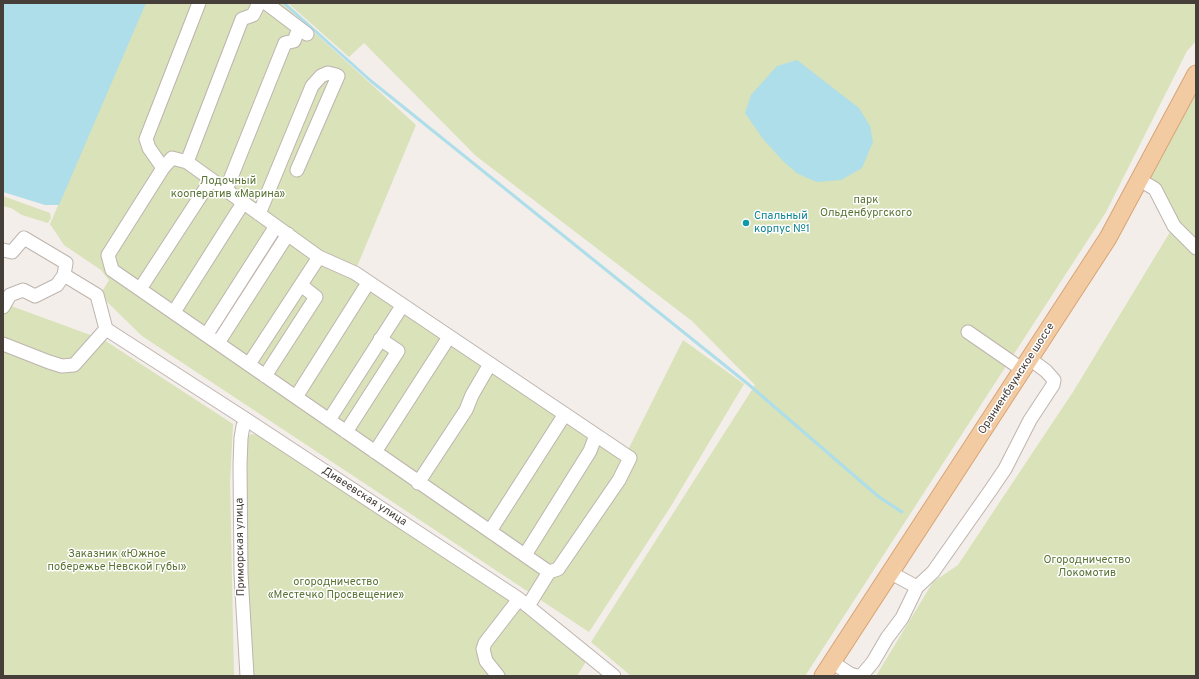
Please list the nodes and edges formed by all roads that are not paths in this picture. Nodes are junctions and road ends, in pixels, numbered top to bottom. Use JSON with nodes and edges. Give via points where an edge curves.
{"nodes":[{"id":1,"x":199,"y":3,"type":"edge"},
{"id":2,"x":260,"y":3,"type":"edge"},
{"id":3,"x":266,"y":3,"type":"edge"},
{"id":4,"x":1196,"y":74,"type":"edge"},
{"id":5,"x":186,"y":162,"type":"junction"},
{"id":6,"x":163,"y":168,"type":"junction"},
{"id":7,"x":297,"y":170,"type":"dead end"},
{"id":8,"x":211,"y":180,"type":"junction"},
{"id":9,"x":1140,"y":180,"type":"junction"},
{"id":10,"x":226,"y":190,"type":"junction"},
{"id":11,"x":243,"y":203,"type":"junction"},
{"id":12,"x":259,"y":214,"type":"junction"},
{"id":13,"x":276,"y":226,"type":"junction"},
{"id":14,"x":288,"y":234,"type":"junction"},
{"id":15,"x":1196,"y":248,"type":"edge"},
{"id":16,"x":3,"y":250,"type":"edge"},
{"id":17,"x":319,"y":257,"type":"junction"},
{"id":18,"x":64,"y":275,"type":"junction"},
{"id":19,"x":368,"y":283,"type":"junction"},
{"id":20,"x":301,"y":285,"type":"junction"},
{"id":21,"x":140,"y":288,"type":"junction"},
{"id":22,"x":402,"y":306,"type":"junction"},
{"id":23,"x":3,"y":307,"type":"edge"},
{"id":24,"x":174,"y":312,"type":"junction"},
{"id":25,"x":106,"y":329,"type":"junction"},
{"id":26,"x":968,"y":332,"type":"dead end"},
{"id":27,"x":207,"y":334,"type":"junction"},
{"id":28,"x":449,"y":337,"type":"junction"},
{"id":29,"x":380,"y":339,"type":"junction"},
{"id":30,"x":218,"y":343,"type":"junction"},
{"id":31,"x":3,"y":344,"type":"edge"},
{"id":32,"x":249,"y":364,"type":"junction"},
{"id":33,"x":490,"y":364,"type":"junction"},
{"id":34,"x":1026,"y":364,"type":"junction"},
{"id":35,"x":265,"y":376,"type":"junction"},
{"id":36,"x":296,"y":397,"type":"junction"},
{"id":37,"x":565,"y":414,"type":"junction"},
{"id":38,"x":248,"y":420,"type":"junction"},
{"id":39,"x":329,"y":420,"type":"junction"},
{"id":40,"x":346,"y":432,"type":"junction"},
{"id":41,"x":596,"y":435,"type":"junction"},
{"id":42,"x":375,"y":452,"type":"junction"},
{"id":43,"x":418,"y":483,"type":"junction"},
{"id":44,"x":490,"y":531,"type":"junction"},
{"id":45,"x":525,"y":555,"type":"junction"},
{"id":46,"x":549,"y":572,"type":"junction"},
{"id":47,"x":891,"y":573,"type":"junction"},
{"id":48,"x":917,"y":587,"type":"junction"},
{"id":49,"x":524,"y":603,"type":"junction"},
{"id":50,"x":832,"y":662,"type":"junction"},
{"id":51,"x":862,"y":675,"type":"edge"},
{"id":52,"x":247,"y":676,"type":"edge"},
{"id":53,"x":498,"y":676,"type":"edge"},
{"id":54,"x":614,"y":676,"type":"edge"},
{"id":55,"x":823,"y":676,"type":"edge"}],
"edges":[{"from":1,"to":6,"type":"street","via":[[146,139]]},
{"from":2,"to":5,"type":"street","via":[[253,14],[242,19]]},
{"from":3,"to":10,"type":"street","via":[[303,31],[294,41],[285,43]]},
{"from":4,"to":9,"type":"main road","name":"Ораниенбаумское шоссе"},
{"from":5,"to":6,"type":"street","via":[[172,158]]},
{"from":5,"to":8,"type":"street"},
{"from":6,"to":21,"type":"street","via":[[108,255],[112,270]]},
{"from":7,"to":12,"type":"street","via":[[338,76],[336,74],[328,73],[321,76],[312,86]]},
{"from":8,"to":10,"type":"street"},
{"from":8,"to":21,"type":"street"},
{"from":9,"to":15,"type":"street","via":[[1155,189],[1174,226]]},
{"from":9,"to":34,"type":"main road","name":"Ораниенбаумское шоссе","via":[[1108,238]]},
{"from":10,"to":11,"type":"street"},
{"from":11,"to":12,"type":"street"},
{"from":11,"to":24,"type":"street"},
{"from":12,"to":13,"type":"street"},
{"from":13,"to":14,"type":"street"},
{"from":13,"to":27,"type":"street"},
{"from":14,"to":17,"type":"street"},
{"from":14,"to":30,"type":"street"},
{"from":16,"to":18,"type":"street","via":[[12,252],[24,238],[66,263]]},
{"from":17,"to":19,"type":"street","via":[[355,273]]},
{"from":17,"to":20,"type":"street"},
{"from":18,"to":23,"type":"street","via":[[57,285],[35,296],[23,290],[10,295]]},
{"from":18,"to":25,"type":"street","via":[[97,296]]},
{"from":19,"to":22,"type":"street"},
{"from":19,"to":36,"type":"street"},
{"from":20,"to":32,"type":"street"},
{"from":20,"to":35,"type":"street","via":[[316,296]]},
{"from":21,"to":24,"type":"street"},
{"from":22,"to":28,"type":"street"},
{"from":22,"to":29,"type":"street"},
{"from":24,"to":27,"type":"street"},
{"from":25,"to":31,"type":"street","via":[[74,365],[62,366]]},
{"from":25,"to":38,"type":"street","name":"Дивеевская улица"},
{"from":26,"to":34,"type":"street"},
{"from":27,"to":30,"type":"street"},
{"from":28,"to":33,"type":"street"},
{"from":28,"to":42,"type":"street"},
{"from":29,"to":39,"type":"street"},
{"from":29,"to":40,"type":"street","via":[[398,351]]},
{"from":30,"to":32,"type":"street"},
{"from":32,"to":35,"type":"street"},
{"from":33,"to":37,"type":"street"},
{"from":33,"to":43,"type":"street","via":[[466,410]]},
{"from":34,"to":47,"type":"main road","name":"Ораниенбаумское шоссе"},
{"from":34,"to":48,"type":"street","via":[[1040,366],[1054,380],[1051,390],[1030,420],[1005,469],[933,572]]},
{"from":35,"to":36,"type":"street"},
{"from":36,"to":39,"type":"street"},
{"from":37,"to":41,"type":"street"},
{"from":37,"to":44,"type":"street"},
{"from":38,"to":49,"type":"street","name":"Дивеевская улица"},
{"from":38,"to":52,"type":"street","name":"Приморская улица","via":[[243,426],[240,465],[241,574]]},
{"from":39,"to":40,"type":"street"},
{"from":40,"to":42,"type":"street"},
{"from":41,"to":45,"type":"street","via":[[590,451]]},
{"from":41,"to":46,"type":"street","via":[[630,458],[619,480],[558,569]]},
{"from":42,"to":43,"type":"street"},
{"from":43,"to":44,"type":"street"},
{"from":44,"to":45,"type":"street"},
{"from":45,"to":46,"type":"street"},
{"from":46,"to":49,"type":"street"},
{"from":47,"to":48,"type":"street"},
{"from":47,"to":50,"type":"main road","name":"Ораниенбаумское шоссе"},
{"from":48,"to":51,"type":"street","via":[[902,618],[874,662]]},
{"from":49,"to":53,"type":"street","via":[[485,643],[483,649],[486,660]]},
{"from":49,"to":54,"type":"street","name":"Дивеевская улица"},
{"from":50,"to":51,"type":"street","via":[[850,674]]},
{"from":50,"to":55,"type":"main road","name":"Ораниенбаумское шоссе"}]}
